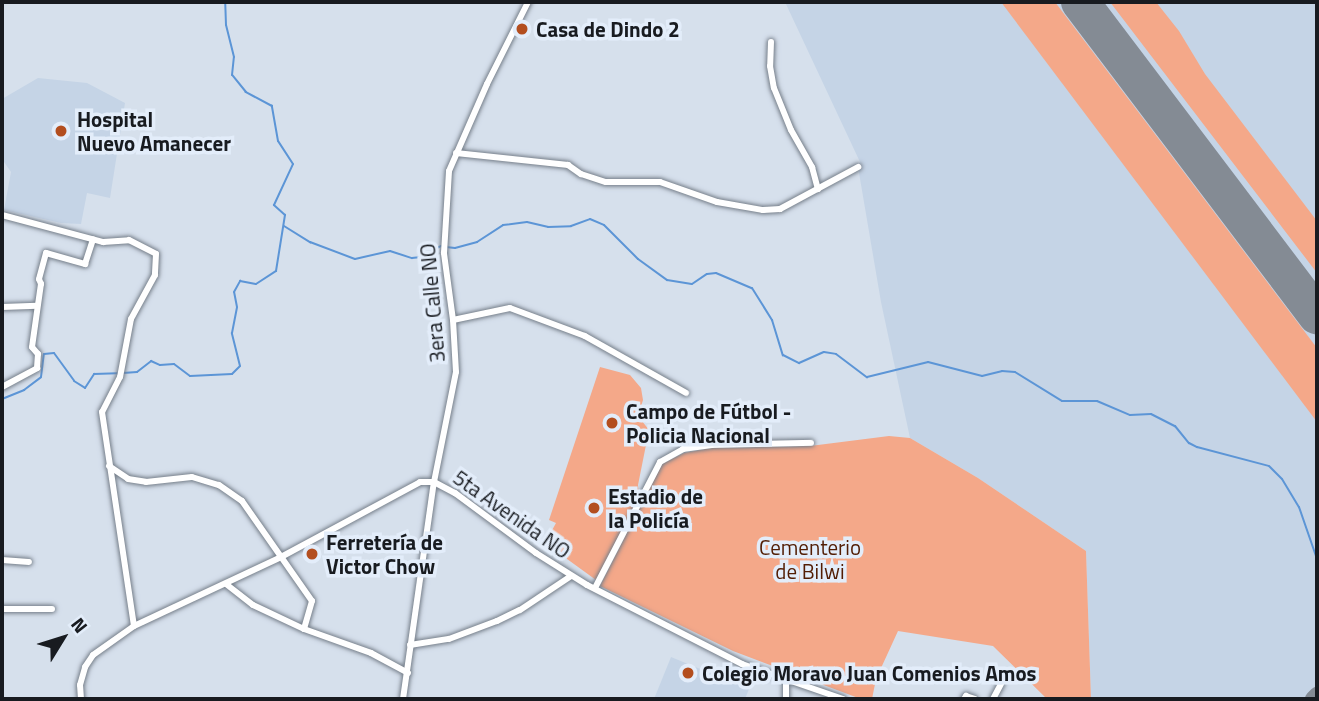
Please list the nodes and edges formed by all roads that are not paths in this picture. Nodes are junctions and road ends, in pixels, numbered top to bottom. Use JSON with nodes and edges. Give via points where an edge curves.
{"nodes":[{"id":1,"x":528,"y":2,"type":"edge"},
{"id":2,"x":771,"y":42,"type":"dead end"},
{"id":3,"x":456,"y":153,"type":"junction"},
{"id":4,"x":858,"y":167,"type":"dead end"},
{"id":5,"x":818,"y":189,"type":"junction"},
{"id":6,"x":2,"y":215,"type":"edge"},
{"id":7,"x":93,"y":239,"type":"junction"},
{"id":8,"x":37,"y":306,"type":"junction"},
{"id":9,"x":2,"y":307,"type":"edge"},
{"id":10,"x":453,"y":320,"type":"junction"},
{"id":11,"x":2,"y":387,"type":"edge"},
{"id":12,"x":685,"y":393,"type":"dead end"},
{"id":13,"x":811,"y":443,"type":"dead end"},
{"id":14,"x":109,"y":466,"type":"junction"},
{"id":15,"x":434,"y":482,"type":"junction"},
{"id":16,"x":281,"y":557,"type":"junction"},
{"id":17,"x":2,"y":560,"type":"edge"},
{"id":18,"x":29,"y":562,"type":"dead end"},
{"id":19,"x":571,"y":576,"type":"junction"},
{"id":20,"x":226,"y":584,"type":"junction"},
{"id":21,"x":595,"y":588,"type":"junction"},
{"id":22,"x":52,"y":608,"type":"dead end"},
{"id":23,"x":2,"y":609,"type":"edge"},
{"id":24,"x":134,"y":626,"type":"junction"},
{"id":25,"x":304,"y":629,"type":"junction"},
{"id":26,"x":410,"y":645,"type":"junction"},
{"id":27,"x":408,"y":673,"type":"junction"},
{"id":28,"x":786,"y":679,"type":"junction"},
{"id":29,"x":1001,"y":684,"type":"dead end"},
{"id":30,"x":81,"y":699,"type":"edge"},
{"id":31,"x":403,"y":699,"type":"edge"},
{"id":32,"x":786,"y":699,"type":"edge"},
{"id":33,"x":843,"y":699,"type":"edge"},
{"id":34,"x":964,"y":699,"type":"edge"},
{"id":35,"x":975,"y":699,"type":"edge"},
{"id":36,"x":993,"y":699,"type":"edge"}],
"edges":[{"from":1,"to":3,"type":"street","name":"3era Calle NO"},
{"from":2,"to":5,"type":"street","via":[[774,88]]},
{"from":3,"to":5,"type":"street","via":[[568,166],[606,182],[660,182],[717,202],[763,210],[780,209]]},
{"from":3,"to":10,"type":"street","name":"3era Calle NO","via":[[449,171],[443,253]]},
{"from":4,"to":5,"type":"street"},
{"from":6,"to":7,"type":"street"},
{"from":7,"to":8,"type":"street","via":[[85,264],[46,253]]},
{"from":7,"to":14,"type":"street","via":[[129,240],[156,254],[158,262],[131,319],[120,377],[102,412]]},
{"from":8,"to":9,"type":"street"},
{"from":8,"to":11,"type":"street","via":[[32,347],[38,354],[37,368]]},
{"from":10,"to":12,"type":"street","via":[[510,308],[586,336]]},
{"from":10,"to":15,"type":"street","name":"3era Calle NO","via":[[456,372]]},
{"from":13,"to":21,"type":"street","via":[[712,445],[683,449],[660,462]]},
{"from":14,"to":16,"type":"street","via":[[128,479],[146,482],[192,477],[219,485],[242,501]]},
{"from":14,"to":24,"type":"street"},
{"from":15,"to":16,"type":"street","name":"5ta Avenida NO","via":[[420,482]]},
{"from":15,"to":19,"type":"street","name":"5ta Avenida NO"},
{"from":15,"to":26,"type":"street","name":"3era Calle NO"},
{"from":16,"to":20,"type":"street","name":"5ta Avenida NO"},
{"from":16,"to":25,"type":"street","via":[[312,601]]},
{"from":17,"to":18,"type":"street"},
{"from":19,"to":21,"type":"street","name":"5ta Avenida NO"},
{"from":19,"to":26,"type":"street","via":[[497,621],[449,639]]},
{"from":20,"to":24,"type":"street","name":"5ta Avenida NO"},
{"from":20,"to":25,"type":"street","via":[[253,605]]},
{"from":21,"to":28,"type":"street","name":"5ta Avenida NO","via":[[743,664]]},
{"from":22,"to":23,"type":"street"},
{"from":24,"to":30,"type":"street","name":"5ta Avenida NO","via":[[93,655],[80,685]]},
{"from":25,"to":27,"type":"street","via":[[371,653]]},
{"from":26,"to":27,"type":"street","name":"3era Calle NO"},
{"from":27,"to":31,"type":"street","name":"3era Calle NO"},
{"from":28,"to":32,"type":"street"},
{"from":28,"to":33,"type":"street","name":"5ta Avenida NO"},
{"from":29,"to":36,"type":"street"},
{"from":34,"to":35,"type":"street"}]}
